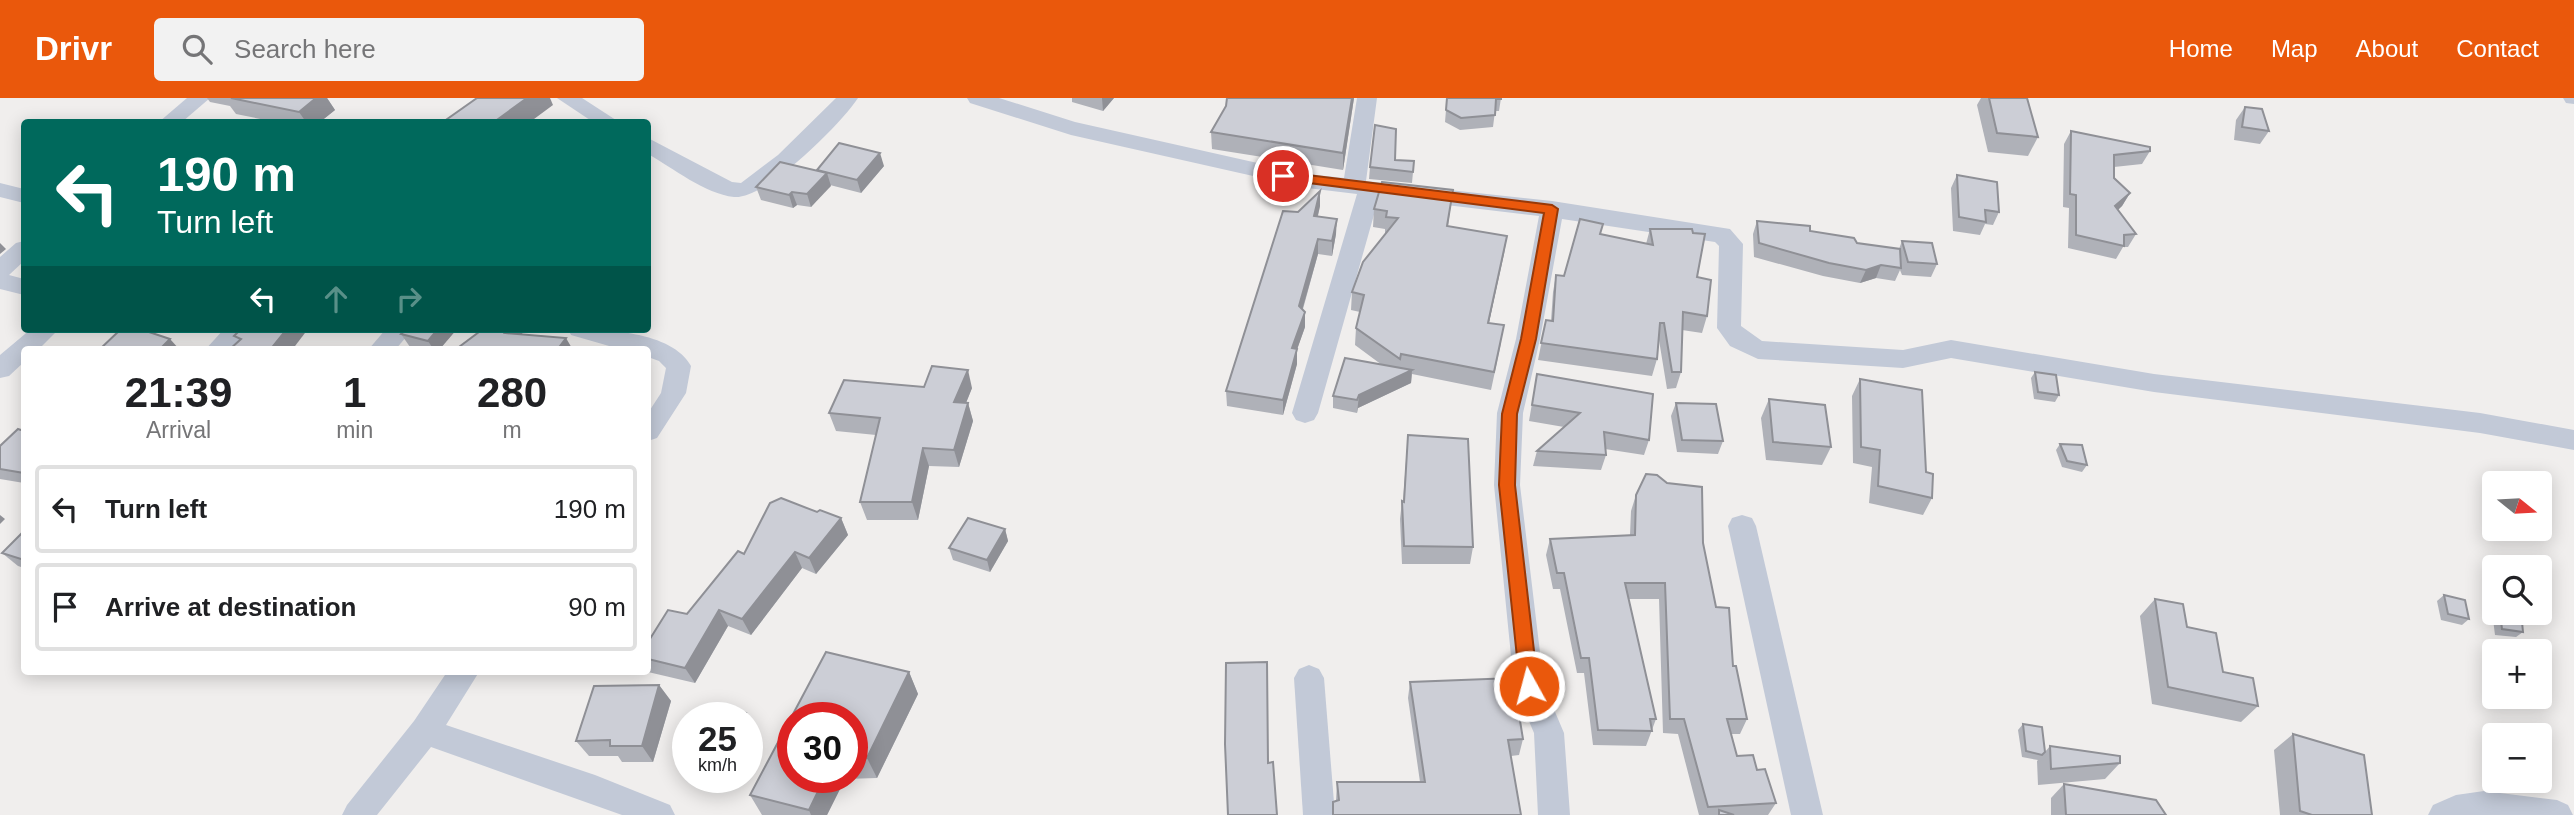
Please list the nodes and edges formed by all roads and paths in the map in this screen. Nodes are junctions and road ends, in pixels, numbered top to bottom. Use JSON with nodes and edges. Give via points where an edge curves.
{"nodes":[{"id":1,"x":200,"y":98,"type":"edge"},
{"id":2,"x":567,"y":98,"type":"edge"},
{"id":3,"x":848,"y":98,"type":"edge"},
{"id":4,"x":976,"y":98,"type":"edge"},
{"id":5,"x":1367,"y":98,"type":"edge"},
{"id":6,"x":173,"y":119,"type":"edge"},
{"id":7,"x":603,"y":119,"type":"edge"},
{"id":8,"x":651,"y":147,"type":"edge"},
{"id":9,"x":1362,"y":188,"type":"junction"},
{"id":10,"x":0,"y":190,"type":"edge"},
{"id":11,"x":21,"y":195,"type":"edge"},
{"id":12,"x":1552,"y":209,"type":"junction"},
{"id":13,"x":21,"y":252,"type":"edge"},
{"id":14,"x":0,"y":270,"type":"edge"},
{"id":15,"x":0,"y":281,"type":"edge"},
{"id":16,"x":21,"y":286,"type":"edge"},
{"id":17,"x":42,"y":333,"type":"edge"},
{"id":18,"x":235,"y":333,"type":"edge"},
{"id":19,"x":397,"y":333,"type":"edge"},
{"id":20,"x":594,"y":333,"type":"edge"},
{"id":21,"x":27,"y":346,"type":"edge"},
{"id":22,"x":221,"y":346,"type":"edge"},
{"id":23,"x":384,"y":346,"type":"edge"},
{"id":24,"x":640,"y":346,"type":"edge"},
{"id":25,"x":651,"y":349,"type":"edge"},
{"id":26,"x":21,"y":351,"type":"edge"},
{"id":27,"x":0,"y":369,"type":"edge"},
{"id":28,"x":1305,"y":413,"type":"dead end"},
{"id":29,"x":651,"y":427,"type":"edge"},
{"id":30,"x":2574,"y":440,"type":"edge"},
{"id":31,"x":1742,"y":526,"type":"dead end"},
{"id":32,"x":462,"y":675,"type":"edge"},
{"id":33,"x":1309,"y":678,"type":"dead end"},
{"id":34,"x":425,"y":731,"type":"junction"},
{"id":35,"x":358,"y":815,"type":"edge"},
{"id":36,"x":659,"y":815,"type":"edge"},
{"id":37,"x":1319,"y":815,"type":"edge"},
{"id":38,"x":1554,"y":815,"type":"edge"},
{"id":39,"x":1807,"y":815,"type":"edge"},
{"id":40,"x":2444,"y":815,"type":"edge"},
{"id":41,"x":2557,"y":815,"type":"edge"}],
"edges":[{"from":1,"to":6,"type":"street"},
{"from":2,"to":7,"type":"street"},
{"from":3,"to":8,"type":"street","via":[[771,170],[738,191]]},
{"from":4,"to":9,"type":"street","via":[[1071,128],[1233,166]]},
{"from":5,"to":9,"type":"street"},
{"from":9,"to":12,"type":"street"},
{"from":9,"to":28,"type":"street"},
{"from":10,"to":11,"type":"street"},
{"from":12,"to":30,"type":"street","via":[[1722,235],[1731,244],[1729,328],[1739,340],[1758,349],[1903,359],[1951,349],[2154,383],[2480,423]]},
{"from":12,"to":38,"type":"street","via":[[1510,414],[1507,485],[1529,686],[1549,733]]},
{"from":13,"to":14,"type":"street"},
{"from":15,"to":16,"type":"street"},
{"from":17,"to":21,"type":"street"},
{"from":18,"to":22,"type":"street"},
{"from":19,"to":23,"type":"street"},
{"from":20,"to":24,"type":"street"},
{"from":25,"to":29,"type":"street","via":[[668,354],[679,366],[679,383]]},
{"from":26,"to":27,"type":"street"},
{"from":31,"to":39,"type":"street"},
{"from":32,"to":34,"type":"street"},
{"from":33,"to":37,"type":"street"},
{"from":34,"to":35,"type":"street"},
{"from":34,"to":36,"type":"street"},
{"from":40,"to":41,"type":"street","via":[[2457,807]]}]}
